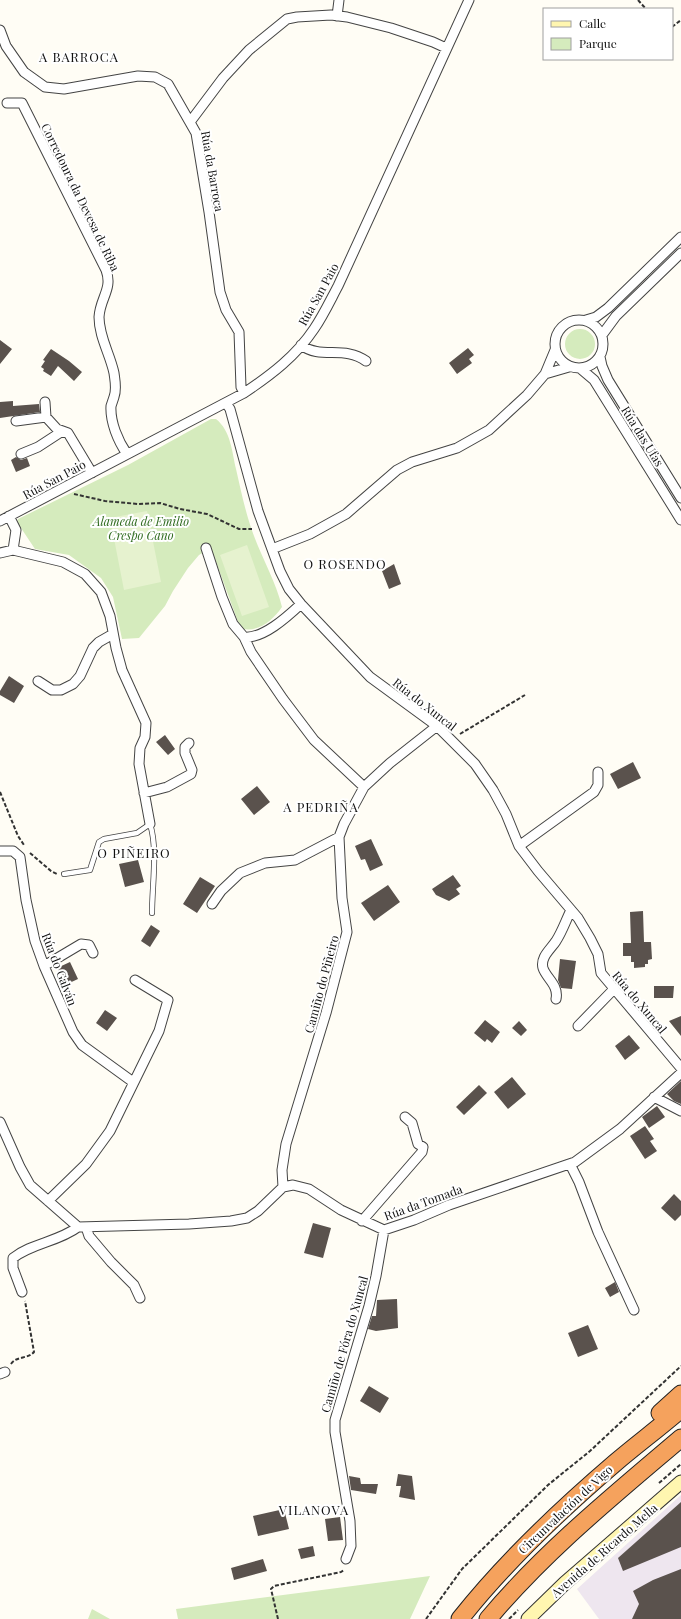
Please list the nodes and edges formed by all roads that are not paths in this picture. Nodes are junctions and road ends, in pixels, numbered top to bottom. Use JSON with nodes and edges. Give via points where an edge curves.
{"nodes":[{"id":1,"x":339,"y":0,"type":"edge"},
{"id":2,"x":469,"y":0,"type":"edge"},
{"id":3,"x":337,"y":16,"type":"junction"},
{"id":4,"x":0,"y":30,"type":"edge"},
{"id":5,"x":446,"y":48,"type":"junction"},
{"id":6,"x":7,"y":103,"type":"dead end"},
{"id":7,"x":190,"y":122,"type":"junction"},
{"id":8,"x":681,"y":237,"type":"edge"},
{"id":9,"x":681,"y":253,"type":"edge"},
{"id":10,"x":586,"y":320,"type":"junction"},
{"id":11,"x":602,"y":335,"type":"junction"},
{"id":12,"x":301,"y":345,"type":"junction"},
{"id":13,"x":555,"y":350,"type":"junction"},
{"id":14,"x":600,"y":357,"type":"junction"},
{"id":15,"x":366,"y":361,"type":"dead end"},
{"id":16,"x":569,"y":366,"type":"junction"},
{"id":17,"x":581,"y":369,"type":"junction"},
{"id":18,"x":545,"y":374,"type":"junction"},
{"id":19,"x":244,"y":393,"type":"junction"},
{"id":20,"x":44,"y":402,"type":"dead end"},
{"id":21,"x":226,"y":403,"type":"junction"},
{"id":22,"x":46,"y":417,"type":"junction"},
{"id":23,"x":16,"y":421,"type":"dead end"},
{"id":24,"x":61,"y":432,"type":"junction"},
{"id":25,"x":21,"y":454,"type":"dead end"},
{"id":26,"x":127,"y":454,"type":"junction"},
{"id":27,"x":92,"y":473,"type":"junction"},
{"id":28,"x":681,"y":498,"type":"edge"},
{"id":29,"x":9,"y":516,"type":"junction"},
{"id":30,"x":681,"y":520,"type":"edge"},
{"id":31,"x":0,"y":521,"type":"edge"},
{"id":32,"x":206,"y":548,"type":"dead end"},
{"id":33,"x":272,"y":549,"type":"junction"},
{"id":34,"x":13,"y":550,"type":"junction"},
{"id":35,"x":0,"y":553,"type":"edge"},
{"id":36,"x":301,"y":604,"type":"junction"},
{"id":37,"x":113,"y":634,"type":"junction"},
{"id":38,"x":244,"y":637,"type":"junction"},
{"id":39,"x":38,"y":681,"type":"dead end"},
{"id":40,"x":437,"y":726,"type":"junction"},
{"id":41,"x":189,"y":743,"type":"dead end"},
{"id":42,"x":598,"y":772,"type":"dead end"},
{"id":43,"x":364,"y":787,"type":"junction"},
{"id":44,"x":144,"y":793,"type":"junction"},
{"id":45,"x":150,"y":824,"type":"junction"},
{"id":46,"x":339,"y":837,"type":"junction"},
{"id":47,"x":519,"y":846,"type":"junction"},
{"id":48,"x":0,"y":851,"type":"edge"},
{"id":49,"x":64,"y":874,"type":"road end"},
{"id":50,"x":212,"y":904,"type":"dead end"},
{"id":51,"x":571,"y":910,"type":"junction"},
{"id":52,"x":152,"y":913,"type":"dead end"},
{"id":53,"x":93,"y":953,"type":"dead end"},
{"id":54,"x":44,"y":966,"type":"junction"},
{"id":55,"x":135,"y":980,"type":"dead end"},
{"id":56,"x":613,"y":990,"type":"junction"},
{"id":57,"x":556,"y":998,"type":"dead end"},
{"id":58,"x":578,"y":1026,"type":"dead end"},
{"id":59,"x":681,"y":1068,"type":"edge"},
{"id":60,"x":681,"y":1072,"type":"edge"},
{"id":61,"x":133,"y":1082,"type":"junction"},
{"id":62,"x":654,"y":1097,"type":"junction"},
{"id":63,"x":681,"y":1111,"type":"edge"},
{"id":64,"x":405,"y":1117,"type":"dead end"},
{"id":65,"x":0,"y":1122,"type":"edge"},
{"id":66,"x":570,"y":1164,"type":"junction"},
{"id":67,"x":283,"y":1187,"type":"junction"},
{"id":68,"x":48,"y":1200,"type":"junction"},
{"id":69,"x":362,"y":1221,"type":"junction"},
{"id":70,"x":82,"y":1227,"type":"junction"},
{"id":71,"x":384,"y":1230,"type":"junction"},
{"id":72,"x":22,"y":1292,"type":"road end"},
{"id":73,"x":140,"y":1298,"type":"dead end"},
{"id":74,"x":634,"y":1310,"type":"dead end"},
{"id":75,"x":681,"y":1394,"type":"edge"},
{"id":76,"x":681,"y":1409,"type":"edge"},
{"id":77,"x":681,"y":1438,"type":"edge"},
{"id":78,"x":616,"y":1462,"type":"junction"},
{"id":79,"x":681,"y":1482,"type":"edge"},
{"id":80,"x":348,"y":1556,"type":"road end"},
{"id":81,"x":460,"y":1619,"type":"edge"},
{"id":82,"x":488,"y":1619,"type":"edge"},
{"id":83,"x":528,"y":1619,"type":"edge"}],
"edges":[{"from":1,"to":3,"type":"street"},
{"from":2,"to":5,"type":"street","name":"Rúa San Paio"},
{"from":3,"to":5,"type":"street","via":[[391,28]]},
{"from":3,"to":7,"type":"street","via":[[297,17],[282,22],[249,50],[223,78]]},
{"from":4,"to":7,"type":"street","name":"Rúa da Barroca","via":[[6,46],[24,72],[45,87],[64,89],[138,76],[155,77],[168,84]]},
{"from":5,"to":12,"type":"street","name":"Rúa San Paio","via":[[338,286],[314,329]]},
{"from":6,"to":26,"type":"street","name":"Corredoura da Devesa de Riba","via":[[22,103],[109,278],[99,317],[102,338],[116,384],[111,404],[112,418]]},
{"from":7,"to":19,"type":"street","name":"Rúa da Barroca","via":[[196,133],[220,292],[226,310],[239,332],[241,387]]},
{"from":8,"to":10,"type":"street","via":[[608,308],[596,317]]},
{"from":9,"to":11,"type":"street","via":[[616,316]]},
{"from":10,"to":11,"type":"street"},
{"from":10,"to":13,"type":"street","via":[[569,322],[562,327],[557,333]]},
{"from":11,"to":14,"type":"street","via":[[604,343]]},
{"from":12,"to":15,"type":"street","via":[[311,351],[352,353]]},
{"from":12,"to":19,"type":"street","name":"Rúa San Paio","via":[[270,375]]},
{"from":13,"to":16,"type":"street","via":[[558,357]]},
{"from":13,"to":18,"type":"street"},
{"from":14,"to":17,"type":"street","via":[[595,363]]},
{"from":14,"to":28,"type":"street","name":"Rúa das Ufas","via":[[608,380]]},
{"from":16,"to":17,"type":"street"},
{"from":16,"to":18,"type":"street"},
{"from":17,"to":30,"type":"street","name":"Rúa das Ufas","via":[[598,386]]},
{"from":18,"to":33,"type":"street","via":[[524,399],[489,430],[458,448],[412,462],[397,470],[346,514],[310,534]]},
{"from":19,"to":21,"type":"street","name":"Rúa San Paio"},
{"from":20,"to":22,"type":"street"},
{"from":21,"to":26,"type":"street","name":"Rúa San Paio"},
{"from":21,"to":33,"type":"street","name":"Rúa do Xuncal","via":[[230,409],[254,498]]},
{"from":22,"to":23,"type":"street"},
{"from":22,"to":24,"type":"street"},
{"from":24,"to":25,"type":"street","via":[[38,447]]},
{"from":24,"to":27,"type":"street","via":[[68,433]]},
{"from":26,"to":27,"type":"street","name":"Rúa San Paio"},
{"from":27,"to":29,"type":"street","name":"Rúa San Paio"},
{"from":29,"to":31,"type":"street","name":"Rúa San Paio"},
{"from":29,"to":34,"type":"street","via":[[16,530]]},
{"from":32,"to":38,"type":"street","via":[[225,604],[234,624]]},
{"from":33,"to":36,"type":"street","name":"Rúa do Xuncal","via":[[289,589]]},
{"from":34,"to":35,"type":"street"},
{"from":34,"to":37,"type":"street","via":[[63,562],[85,574],[101,592],[110,616]]},
{"from":36,"to":38,"type":"street","via":[[262,633],[252,638]]},
{"from":36,"to":40,"type":"street","name":"Rúa do Xuncal","via":[[370,677]]},
{"from":37,"to":39,"type":"street","via":[[92,648],[80,676],[73,684],[61,690],[52,690]]},
{"from":37,"to":44,"type":"street","via":[[122,670],[146,722],[139,764]]},
{"from":38,"to":43,"type":"street","via":[[250,652],[314,740]]},
{"from":40,"to":43,"type":"street","name":"Camiño do Piñeiro"},
{"from":40,"to":47,"type":"street","name":"Rúa do Xuncal","via":[[475,764],[493,790]]},
{"from":41,"to":44,"type":"street","via":[[185,747],[185,753],[192,770],[191,774],[167,787]]},
{"from":42,"to":47,"type":"street","via":[[598,785],[594,792]]},
{"from":43,"to":46,"type":"street","name":"Camiño do Piñeiro"},
{"from":44,"to":45,"type":"street"},
{"from":45,"to":49,"type":"lane","via":[[137,833],[104,839],[99,842],[90,870]]},
{"from":45,"to":52,"type":"lane","via":[[153,833]]},
{"from":46,"to":50,"type":"street","via":[[295,860],[265,863],[240,873],[221,891]]},
{"from":46,"to":67,"type":"street","name":"Camiño do Piñeiro","via":[[342,898],[347,932],[324,1020],[286,1144],[282,1170]]},
{"from":47,"to":51,"type":"street","name":"Rúa do Xuncal"},
{"from":48,"to":54,"type":"street","name":"Rúa do Galván","via":[[12,851],[20,857],[28,913]]},
{"from":51,"to":56,"type":"street","name":"Rúa do Xuncal","via":[[594,945],[601,973]]},
{"from":51,"to":57,"type":"street","via":[[556,941],[547,951],[543,964],[543,969],[555,987]]},
{"from":53,"to":54,"type":"street","via":[[89,945],[81,944]]},
{"from":54,"to":61,"type":"street","name":"Rúa do Galván","via":[[77,1039]]},
{"from":55,"to":61,"type":"street","via":[[168,1000],[159,1031]]},
{"from":56,"to":58,"type":"street"},
{"from":56,"to":59,"type":"street","name":"Rúa do Xuncal"},
{"from":60,"to":62,"type":"street","name":"Rúa da Tomada"},
{"from":61,"to":68,"type":"street","via":[[110,1131],[86,1164]]},
{"from":62,"to":63,"type":"street"},
{"from":62,"to":66,"type":"street","name":"Rúa da Tomada","via":[[620,1129]]},
{"from":64,"to":69,"type":"street","via":[[412,1123],[418,1144],[423,1147],[422,1152]]},
{"from":65,"to":68,"type":"street","via":[[30,1185]]},
{"from":66,"to":71,"type":"street","name":"Rúa da Tomada"},
{"from":66,"to":74,"type":"street"},
{"from":67,"to":69,"type":"street","name":"Rúa da Tomada","via":[[293,1185],[309,1189]]},
{"from":67,"to":70,"type":"street","via":[[247,1218],[189,1224]]},
{"from":68,"to":70,"type":"street"},
{"from":69,"to":71,"type":"street","name":"Rúa da Tomada"},
{"from":70,"to":72,"type":"street","via":[[20,1252],[13,1258],[13,1268]]},
{"from":70,"to":73,"type":"street","via":[[134,1285]]},
{"from":71,"to":80,"type":"street","name":"Camiño de Fóra do Xuncal","via":[[369,1306],[335,1420],[350,1521],[351,1546]]},
{"from":75,"to":78,"type":"highway","via":[[628,1442]]},
{"from":76,"to":78,"type":"highway","name":"Circunvalación de Vigo"},
{"from":77,"to":82,"type":"highway","name":"Circunvalación de Vigo","via":[[563,1540]]},
{"from":78,"to":81,"type":"highway","name":"Circunvalación de Vigo","via":[[572,1500],[500,1571]]},
{"from":79,"to":83,"type":"main road","name":"Avenida de Ricardo Mella","via":[[565,1583]]}]}
